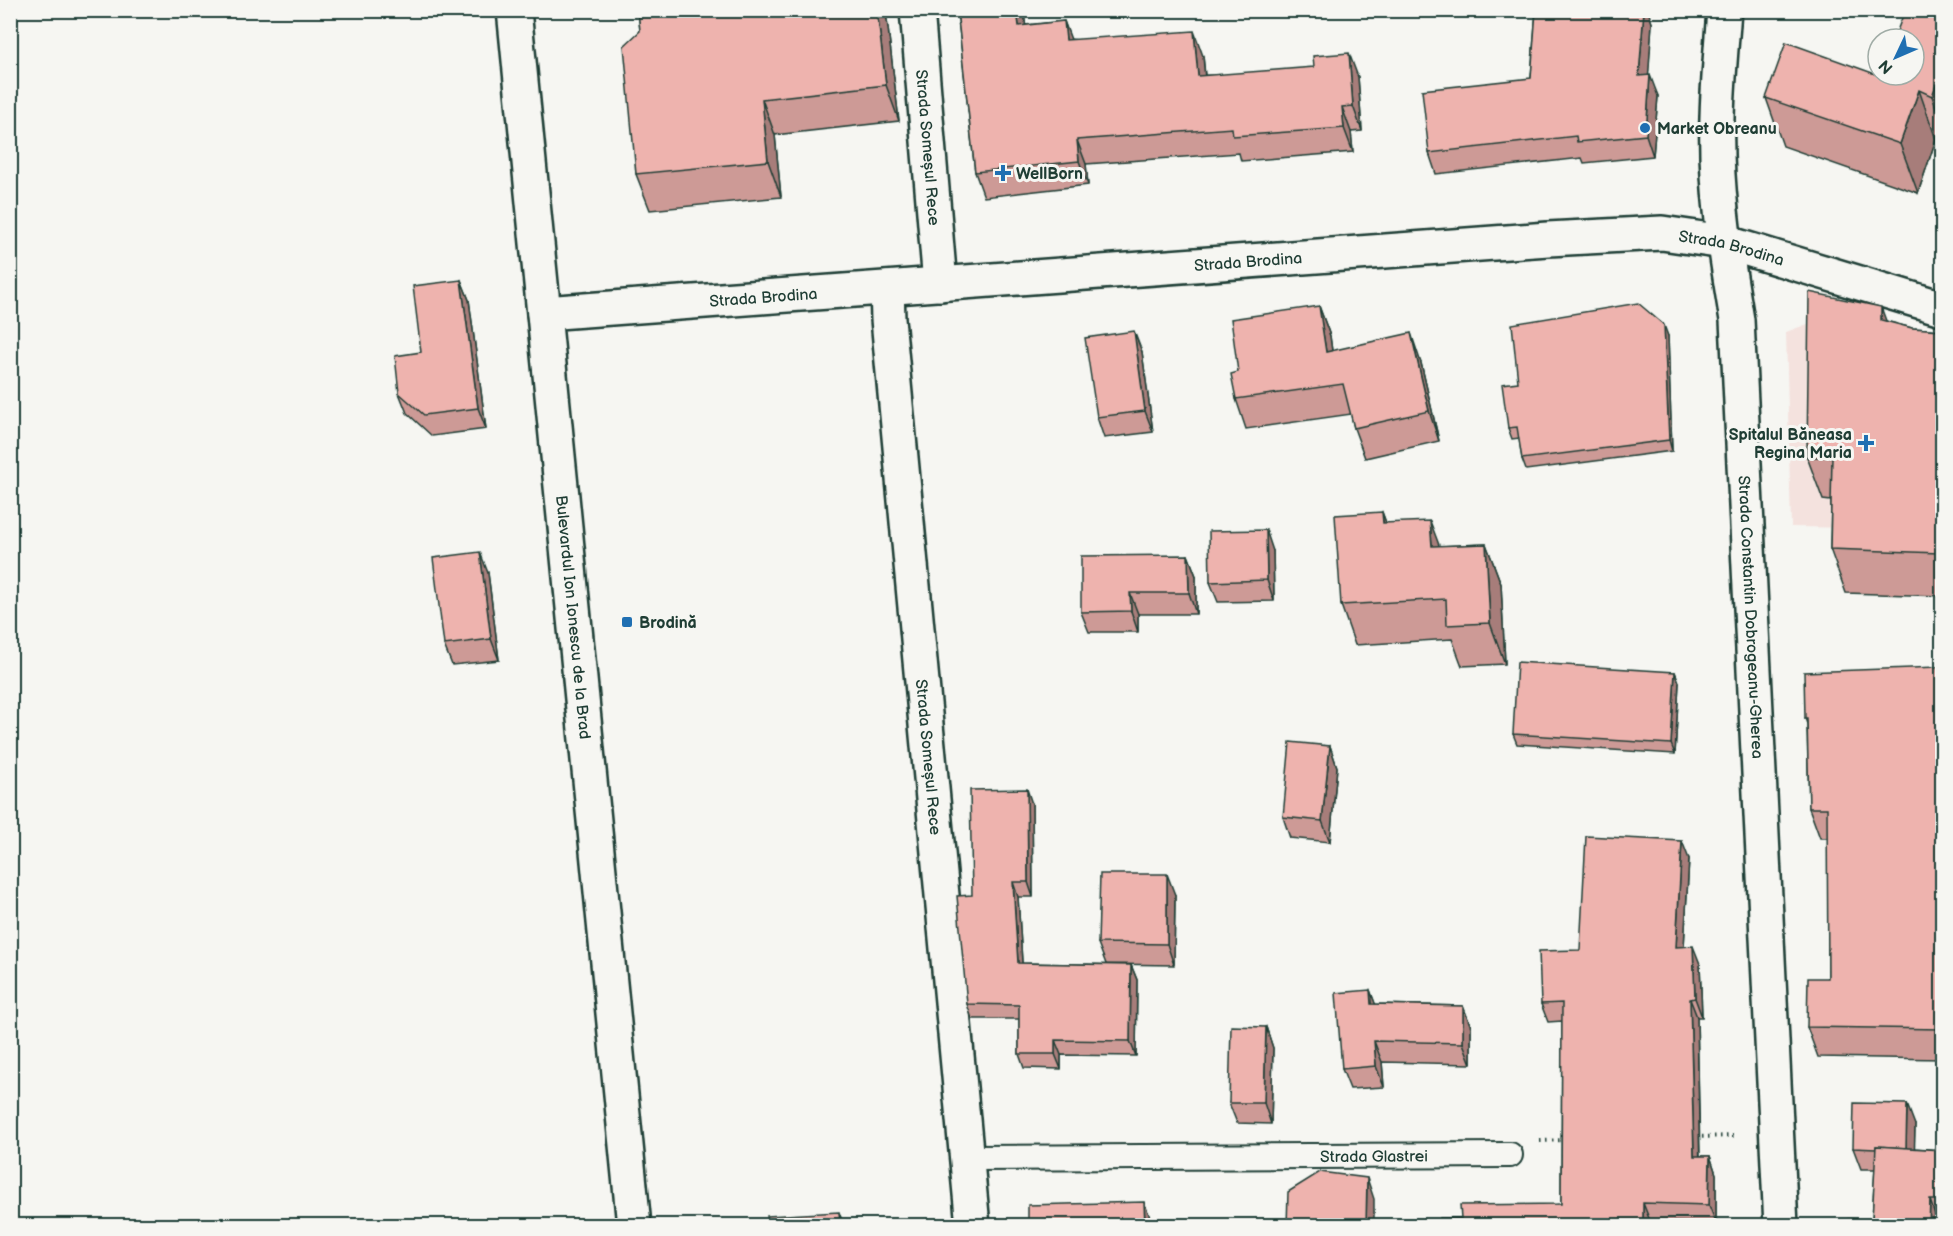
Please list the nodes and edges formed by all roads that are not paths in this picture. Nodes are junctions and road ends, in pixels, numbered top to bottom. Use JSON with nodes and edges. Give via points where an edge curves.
{"nodes":[{"id":1,"x":514,"y":10,"type":"edge"},
{"id":2,"x":917,"y":10,"type":"edge"},
{"id":3,"x":1723,"y":11,"type":"edge"},
{"id":4,"x":1724,"y":242,"type":"junction"},
{"id":5,"x":940,"y":284,"type":"junction"},
{"id":6,"x":887,"y":288,"type":"junction"},
{"id":7,"x":1942,"y":308,"type":"edge"},
{"id":8,"x":544,"y":313,"type":"junction"},
{"id":9,"x":1510,"y":1155,"type":"road end"},
{"id":10,"x":968,"y":1158,"type":"junction"},
{"id":11,"x":634,"y":1226,"type":"edge"},
{"id":12,"x":973,"y":1226,"type":"edge"},
{"id":13,"x":1781,"y":1226,"type":"edge"}],
"edges":[{"from":1,"to":8,"type":"street","name":"Bulevardul Ion Ionescu de la Brad"},
{"from":2,"to":5,"type":"street","name":"Strada Someșul Rece"},
{"from":3,"to":4,"type":"street","name":"Strada Constantin Dobrogeanu-Gherea","via":[[1717,173]]},
{"from":4,"to":5,"type":"street","name":"Strada Brodina","via":[[1662,233],[1548,239]]},
{"from":4,"to":7,"type":"street","name":"Strada Brodina"},
{"from":4,"to":13,"type":"street","name":"Strada Constantin Dobrogeanu-Gherea","via":[[1737,320]]},
{"from":5,"to":6,"type":"street","name":"Strada Brodina"},
{"from":6,"to":8,"type":"street","name":"Strada Brodina"},
{"from":6,"to":10,"type":"street","name":"Strada Someșul Rece"},
{"from":8,"to":11,"type":"street","name":"Bulevardul Ion Ionescu de la Brad"},
{"from":9,"to":10,"type":"lane","name":"Strada Glastrei"},
{"from":10,"to":12,"type":"street","name":"Strada Someșul Rece"}]}
